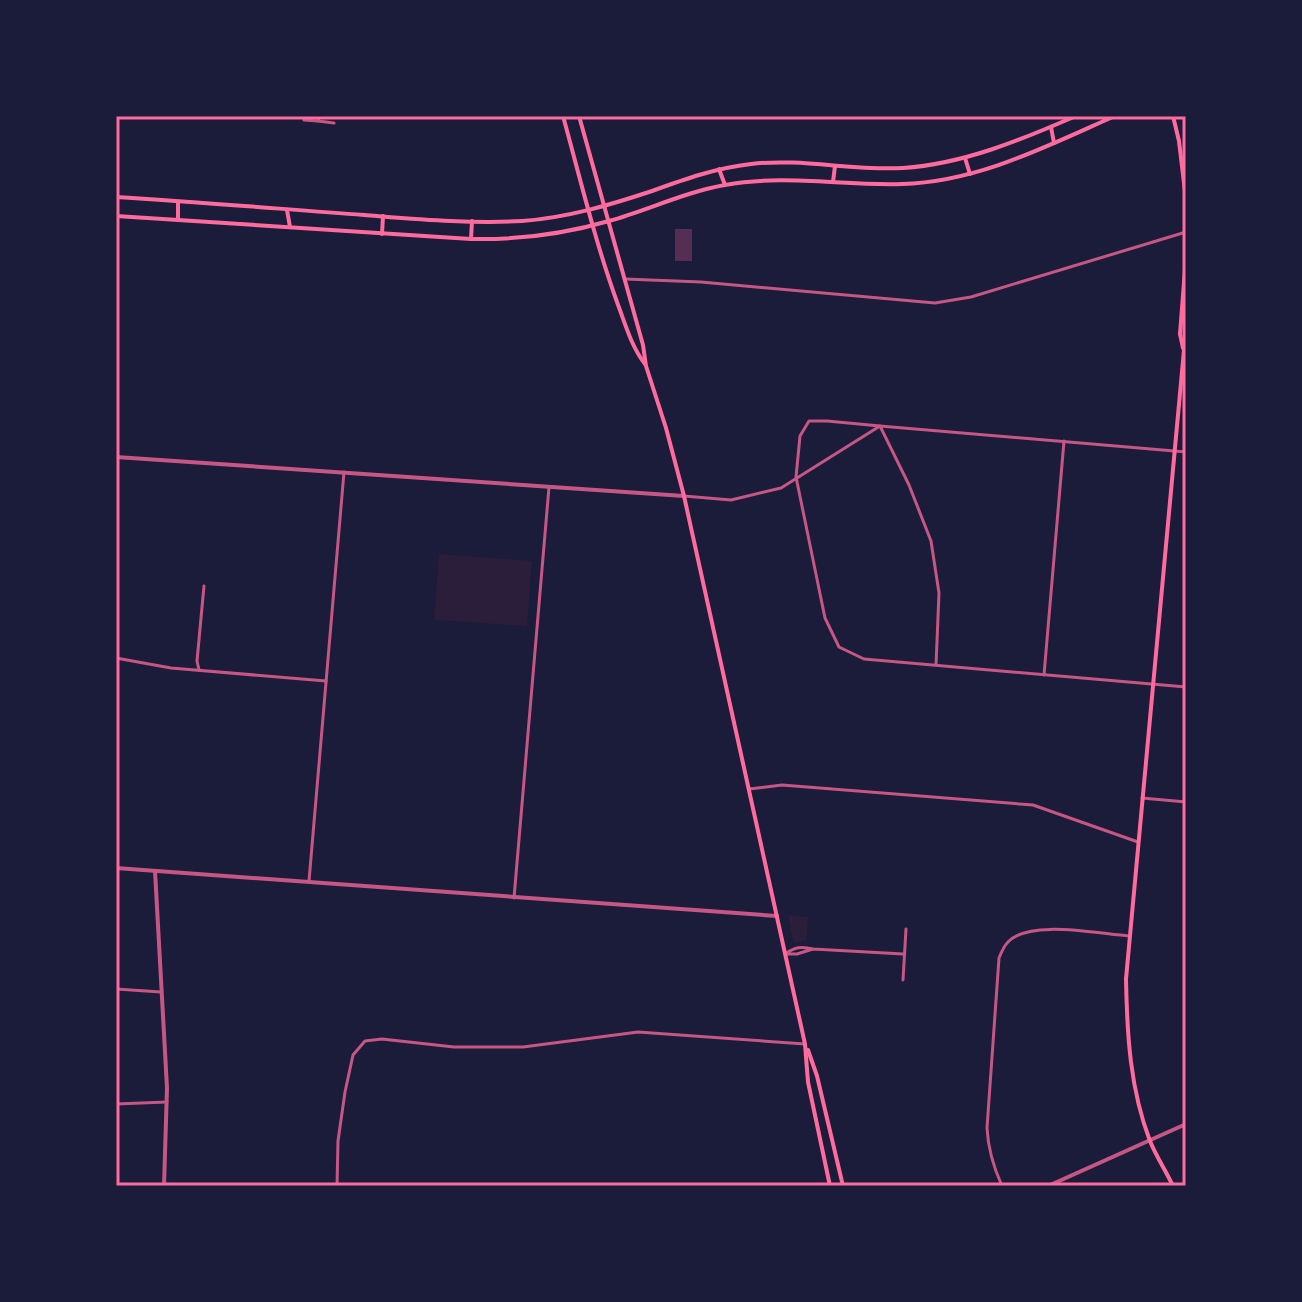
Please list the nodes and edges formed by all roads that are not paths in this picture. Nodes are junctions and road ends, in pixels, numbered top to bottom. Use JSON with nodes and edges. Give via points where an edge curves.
{"nodes":[{"id":1,"x":563,"y":116,"type":"edge"},
{"id":2,"x":579,"y":116,"type":"edge"},
{"id":3,"x":1076,"y":116,"type":"edge"},
{"id":4,"x":1115,"y":116,"type":"edge"},
{"id":5,"x":1173,"y":116,"type":"edge"},
{"id":6,"x":319,"y":119,"type":"edge"},
{"id":7,"x":304,"y":120,"type":"dead end"},
{"id":8,"x":334,"y":123,"type":"dead end"},
{"id":9,"x":1051,"y":127,"type":"junction"},
{"id":10,"x":1054,"y":143,"type":"junction"},
{"id":11,"x":965,"y":158,"type":"junction"},
{"id":12,"x":835,"y":166,"type":"junction"},
{"id":13,"x":719,"y":169,"type":"junction"},
{"id":14,"x":970,"y":174,"type":"junction"},
{"id":15,"x":1185,"y":180,"type":"edge"},
{"id":16,"x":833,"y":182,"type":"junction"},
{"id":17,"x":725,"y":185,"type":"junction"},
{"id":18,"x":116,"y":197,"type":"edge"},
{"id":19,"x":1186,"y":200,"type":"edge"},
{"id":20,"x":178,"y":201,"type":"junction"},
{"id":21,"x":605,"y":205,"type":"junction"},
{"id":22,"x":287,"y":209,"type":"junction"},
{"id":23,"x":589,"y":209,"type":"junction"},
{"id":24,"x":116,"y":216,"type":"edge"},
{"id":25,"x":383,"y":216,"type":"junction"},
{"id":26,"x":178,"y":220,"type":"junction"},
{"id":27,"x":472,"y":221,"type":"junction"},
{"id":28,"x":609,"y":221,"type":"junction"},
{"id":29,"x":593,"y":225,"type":"junction"},
{"id":30,"x":290,"y":227,"type":"junction"},
{"id":31,"x":1186,"y":232,"type":"edge"},
{"id":32,"x":382,"y":234,"type":"junction"},
{"id":33,"x":471,"y":239,"type":"junction"},
{"id":34,"x":1186,"y":257,"type":"edge"},
{"id":35,"x":625,"y":279,"type":"junction"},
{"id":36,"x":1186,"y":343,"type":"edge"},
{"id":37,"x":1184,"y":350,"type":"junction"},
{"id":38,"x":646,"y":366,"type":"junction"},
{"id":39,"x":880,"y":426,"type":"junction"},
{"id":40,"x":1064,"y":441,"type":"junction"},
{"id":41,"x":1175,"y":451,"type":"junction"},
{"id":42,"x":1186,"y":452,"type":"edge"},
{"id":43,"x":116,"y":457,"type":"edge"},
{"id":44,"x":344,"y":472,"type":"junction"},
{"id":45,"x":796,"y":477,"type":"junction"},
{"id":46,"x":549,"y":487,"type":"junction"},
{"id":47,"x":684,"y":496,"type":"junction"},
{"id":48,"x":204,"y":586,"type":"dead end"},
{"id":49,"x":116,"y":658,"type":"edge"},
{"id":50,"x":936,"y":665,"type":"junction"},
{"id":51,"x":199,"y":671,"type":"junction"},
{"id":52,"x":1044,"y":675,"type":"junction"},
{"id":53,"x":326,"y":681,"type":"junction"},
{"id":54,"x":1154,"y":685,"type":"junction"},
{"id":55,"x":1186,"y":687,"type":"edge"},
{"id":56,"x":749,"y":789,"type":"junction"},
{"id":57,"x":1142,"y":798,"type":"junction"},
{"id":58,"x":1186,"y":802,"type":"edge"},
{"id":59,"x":1138,"y":842,"type":"junction"},
{"id":60,"x":116,"y":868,"type":"edge"},
{"id":61,"x":155,"y":871,"type":"junction"},
{"id":62,"x":309,"y":881,"type":"junction"},
{"id":63,"x":514,"y":898,"type":"junction"},
{"id":64,"x":777,"y":916,"type":"junction"},
{"id":65,"x":906,"y":929,"type":"dead end"},
{"id":66,"x":1129,"y":936,"type":"junction"},
{"id":67,"x":785,"y":954,"type":"junction"},
{"id":68,"x":903,"y":954,"type":"junction"},
{"id":69,"x":903,"y":980,"type":"dead end"},
{"id":70,"x":116,"y":989,"type":"edge"},
{"id":71,"x":161,"y":992,"type":"junction"},
{"id":72,"x":805,"y":1044,"type":"junction"},
{"id":73,"x":167,"y":1102,"type":"junction"},
{"id":74,"x":116,"y":1104,"type":"edge"},
{"id":75,"x":1186,"y":1124,"type":"edge"},
{"id":76,"x":1150,"y":1140,"type":"junction"},
{"id":77,"x":1058,"y":1184,"type":"edge"},
{"id":78,"x":164,"y":1186,"type":"edge"},
{"id":79,"x":337,"y":1186,"type":"edge"},
{"id":80,"x":830,"y":1186,"type":"edge"},
{"id":81,"x":843,"y":1186,"type":"edge"},
{"id":82,"x":1002,"y":1186,"type":"edge"},
{"id":83,"x":1048,"y":1186,"type":"edge"},
{"id":84,"x":1173,"y":1186,"type":"edge"}],
"edges":[{"from":1,"to":23,"type":"main road"},
{"from":2,"to":21,"type":"main road"},
{"from":3,"to":9,"type":"main road"},
{"from":4,"to":10,"type":"main road"},
{"from":5,"to":15,"type":"main road"},
{"from":6,"to":7,"type":"street"},
{"from":6,"to":8,"type":"street"},
{"from":9,"to":10,"type":"main road"},
{"from":9,"to":11,"type":"main road"},
{"from":10,"to":14,"type":"main road"},
{"from":11,"to":12,"type":"main road","via":[[901,168]]},
{"from":11,"to":14,"type":"main road"},
{"from":12,"to":13,"type":"main road","via":[[801,162]]},
{"from":12,"to":16,"type":"main road"},
{"from":13,"to":17,"type":"main road"},
{"from":13,"to":21,"type":"main road"},
{"from":14,"to":16,"type":"main road","via":[[902,184]]},
{"from":15,"to":19,"type":"main road"},
{"from":16,"to":17,"type":"main road","via":[[771,179]]},
{"from":17,"to":28,"type":"main road"},
{"from":18,"to":20,"type":"main road"},
{"from":20,"to":22,"type":"main road"},
{"from":20,"to":26,"type":"main road"},
{"from":21,"to":23,"type":"main road"},
{"from":21,"to":28,"type":"main road"},
{"from":22,"to":25,"type":"main road"},
{"from":22,"to":30,"type":"main road"},
{"from":23,"to":27,"type":"main road","via":[[520,221]]},
{"from":23,"to":29,"type":"main road"},
{"from":24,"to":26,"type":"main road"},
{"from":25,"to":27,"type":"main road"},
{"from":25,"to":32,"type":"main road"},
{"from":26,"to":30,"type":"main road"},
{"from":27,"to":33,"type":"main road"},
{"from":28,"to":29,"type":"main road"},
{"from":28,"to":35,"type":"main road"},
{"from":29,"to":33,"type":"main road","via":[[549,235]]},
{"from":29,"to":38,"type":"main road","via":[[635,351]]},
{"from":30,"to":32,"type":"main road"},
{"from":31,"to":35,"type":"street","via":[[971,297],[935,303]]},
{"from":32,"to":33,"type":"main road"},
{"from":34,"to":37,"type":"main road","via":[[1180,334]]},
{"from":35,"to":38,"type":"main road"},
{"from":36,"to":37,"type":"main road"},
{"from":37,"to":41,"type":"main road"},
{"from":38,"to":47,"type":"main road"},
{"from":39,"to":40,"type":"street"},
{"from":39,"to":45,"type":"street"},
{"from":39,"to":45,"type":"street","via":[[809,421],[800,436]]},
{"from":39,"to":50,"type":"street","via":[[931,541],[939,593]]},
{"from":40,"to":41,"type":"street"},
{"from":40,"to":52,"type":"street"},
{"from":41,"to":42,"type":"street"},
{"from":41,"to":54,"type":"main road"},
{"from":43,"to":44,"type":"street"},
{"from":44,"to":46,"type":"street"},
{"from":44,"to":53,"type":"street"},
{"from":45,"to":47,"type":"street","via":[[781,488],[731,500]]},
{"from":45,"to":50,"type":"street","via":[[825,618],[839,647],[864,659]]},
{"from":46,"to":47,"type":"street"},
{"from":46,"to":63,"type":"street"},
{"from":47,"to":56,"type":"main road"},
{"from":48,"to":51,"type":"street"},
{"from":49,"to":51,"type":"street"},
{"from":50,"to":52,"type":"street"},
{"from":51,"to":53,"type":"street"},
{"from":52,"to":54,"type":"street"},
{"from":53,"to":62,"type":"street"},
{"from":54,"to":55,"type":"street"},
{"from":54,"to":57,"type":"main road"},
{"from":56,"to":59,"type":"street","via":[[782,785],[1033,805]]},
{"from":56,"to":64,"type":"main road"},
{"from":57,"to":58,"type":"street"},
{"from":57,"to":59,"type":"main road"},
{"from":59,"to":66,"type":"main road"},
{"from":60,"to":61,"type":"street"},
{"from":61,"to":62,"type":"street"},
{"from":61,"to":71,"type":"street"},
{"from":62,"to":63,"type":"street"},
{"from":63,"to":64,"type":"street"},
{"from":64,"to":67,"type":"main road"},
{"from":65,"to":68,"type":"street"},
{"from":66,"to":76,"type":"main road","via":[[1127,1038]]},
{"from":66,"to":82,"type":"street","via":[[1040,928],[1006,942],[999,958],[987,1128]]},
{"from":67,"to":68,"type":"street","via":[[804,946]]},
{"from":67,"to":72,"type":"main road"},
{"from":68,"to":69,"type":"street"},
{"from":70,"to":71,"type":"street"},
{"from":71,"to":73,"type":"street"},
{"from":72,"to":79,"type":"street","via":[[638,1032],[523,1047],[365,1041],[353,1055],[345,1092]]},
{"from":72,"to":80,"type":"main road"},
{"from":72,"to":81,"type":"main road"},
{"from":73,"to":74,"type":"street"},
{"from":73,"to":78,"type":"street"},
{"from":75,"to":76,"type":"street"},
{"from":76,"to":77,"type":"street"},
{"from":76,"to":84,"type":"main road"},
{"from":77,"to":83,"type":"street"}]}
